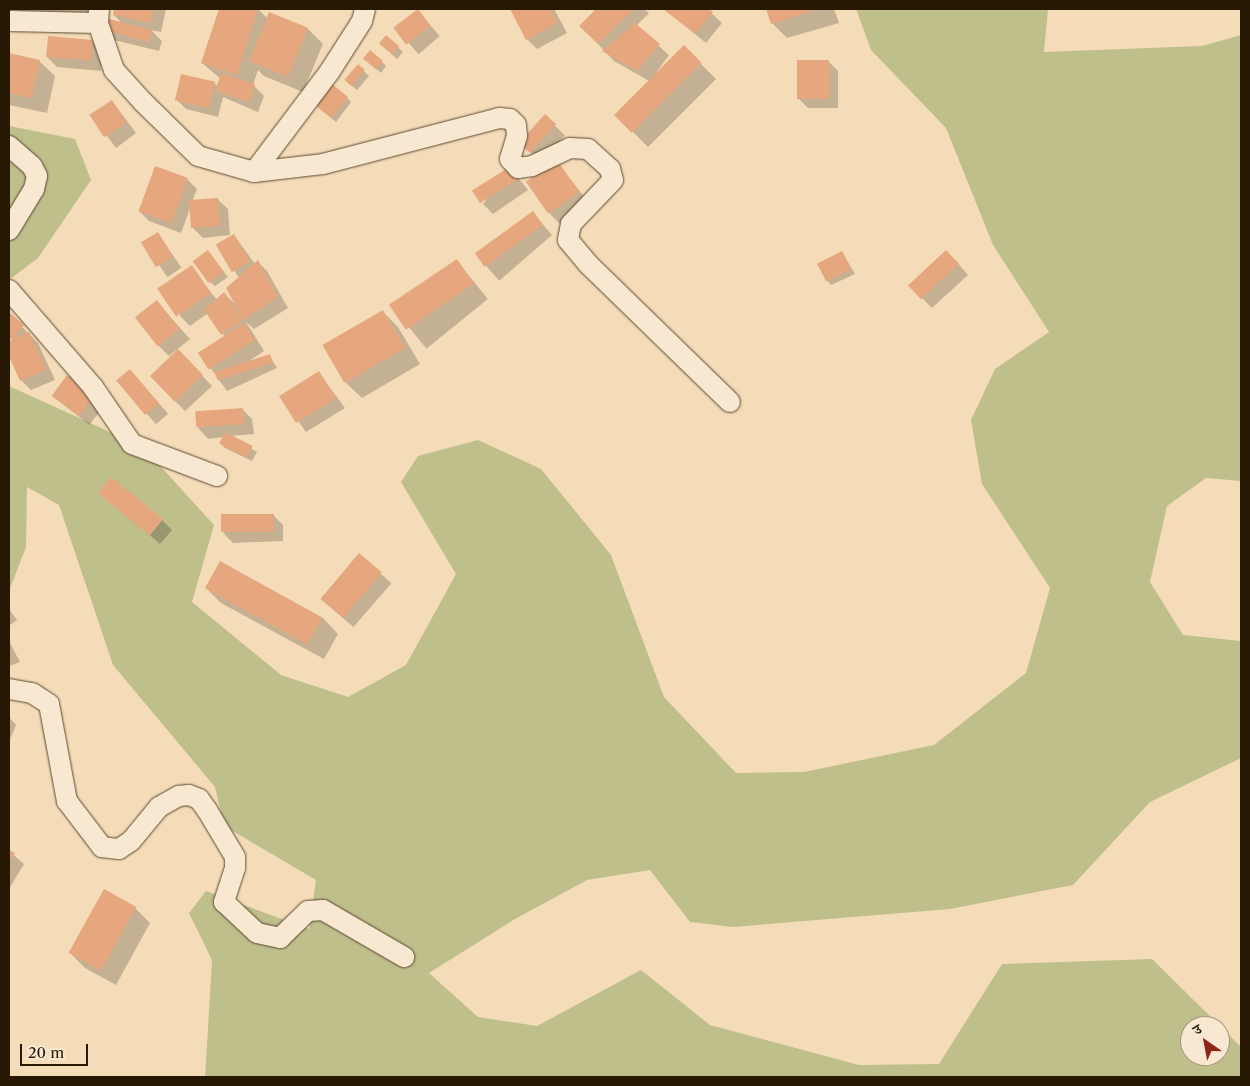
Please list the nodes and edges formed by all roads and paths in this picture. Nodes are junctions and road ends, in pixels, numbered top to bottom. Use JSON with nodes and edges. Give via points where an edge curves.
{"nodes":[{"id":1,"x":365,"y":9,"type":"edge"},
{"id":2,"x":98,"y":16,"type":"edge"},
{"id":3,"x":9,"y":21,"type":"edge"},
{"id":4,"x":9,"y":146,"type":"edge"},
{"id":5,"x":254,"y":172,"type":"junction"},
{"id":6,"x":9,"y":230,"type":"edge"},
{"id":7,"x":9,"y":290,"type":"edge"},
{"id":8,"x":730,"y":402,"type":"dead end"},
{"id":9,"x":217,"y":476,"type":"dead end"},
{"id":10,"x":9,"y":689,"type":"edge"},
{"id":11,"x":404,"y":957,"type":"dead end"}],
"edges":[{"from":1,"to":5,"type":"street","via":[[362,21],[330,71]]},
{"from":2,"to":3,"type":"street"},
{"from":2,"to":5,"type":"street","via":[[114,70],[198,156]]},
{"from":4,"to":6,"type":"street","via":[[32,166],[37,176],[34,189]]},
{"from":5,"to":8,"type":"street","via":[[323,164],[499,118],[510,119],[516,125],[517,136],[510,159],[518,168],[532,166],[570,148],[588,149],[610,169],[613,180],[571,224],[568,240],[588,264]]},
{"from":7,"to":9,"type":"street","via":[[93,387],[132,444]]},
{"from":10,"to":11,"type":"street","via":[[32,692],[49,704],[67,801],[102,847],[120,849],[131,841],[159,806],[179,796],[189,795],[199,799],[235,857],[235,868],[224,902],[257,933],[280,938],[308,911],[323,910]]}]}
